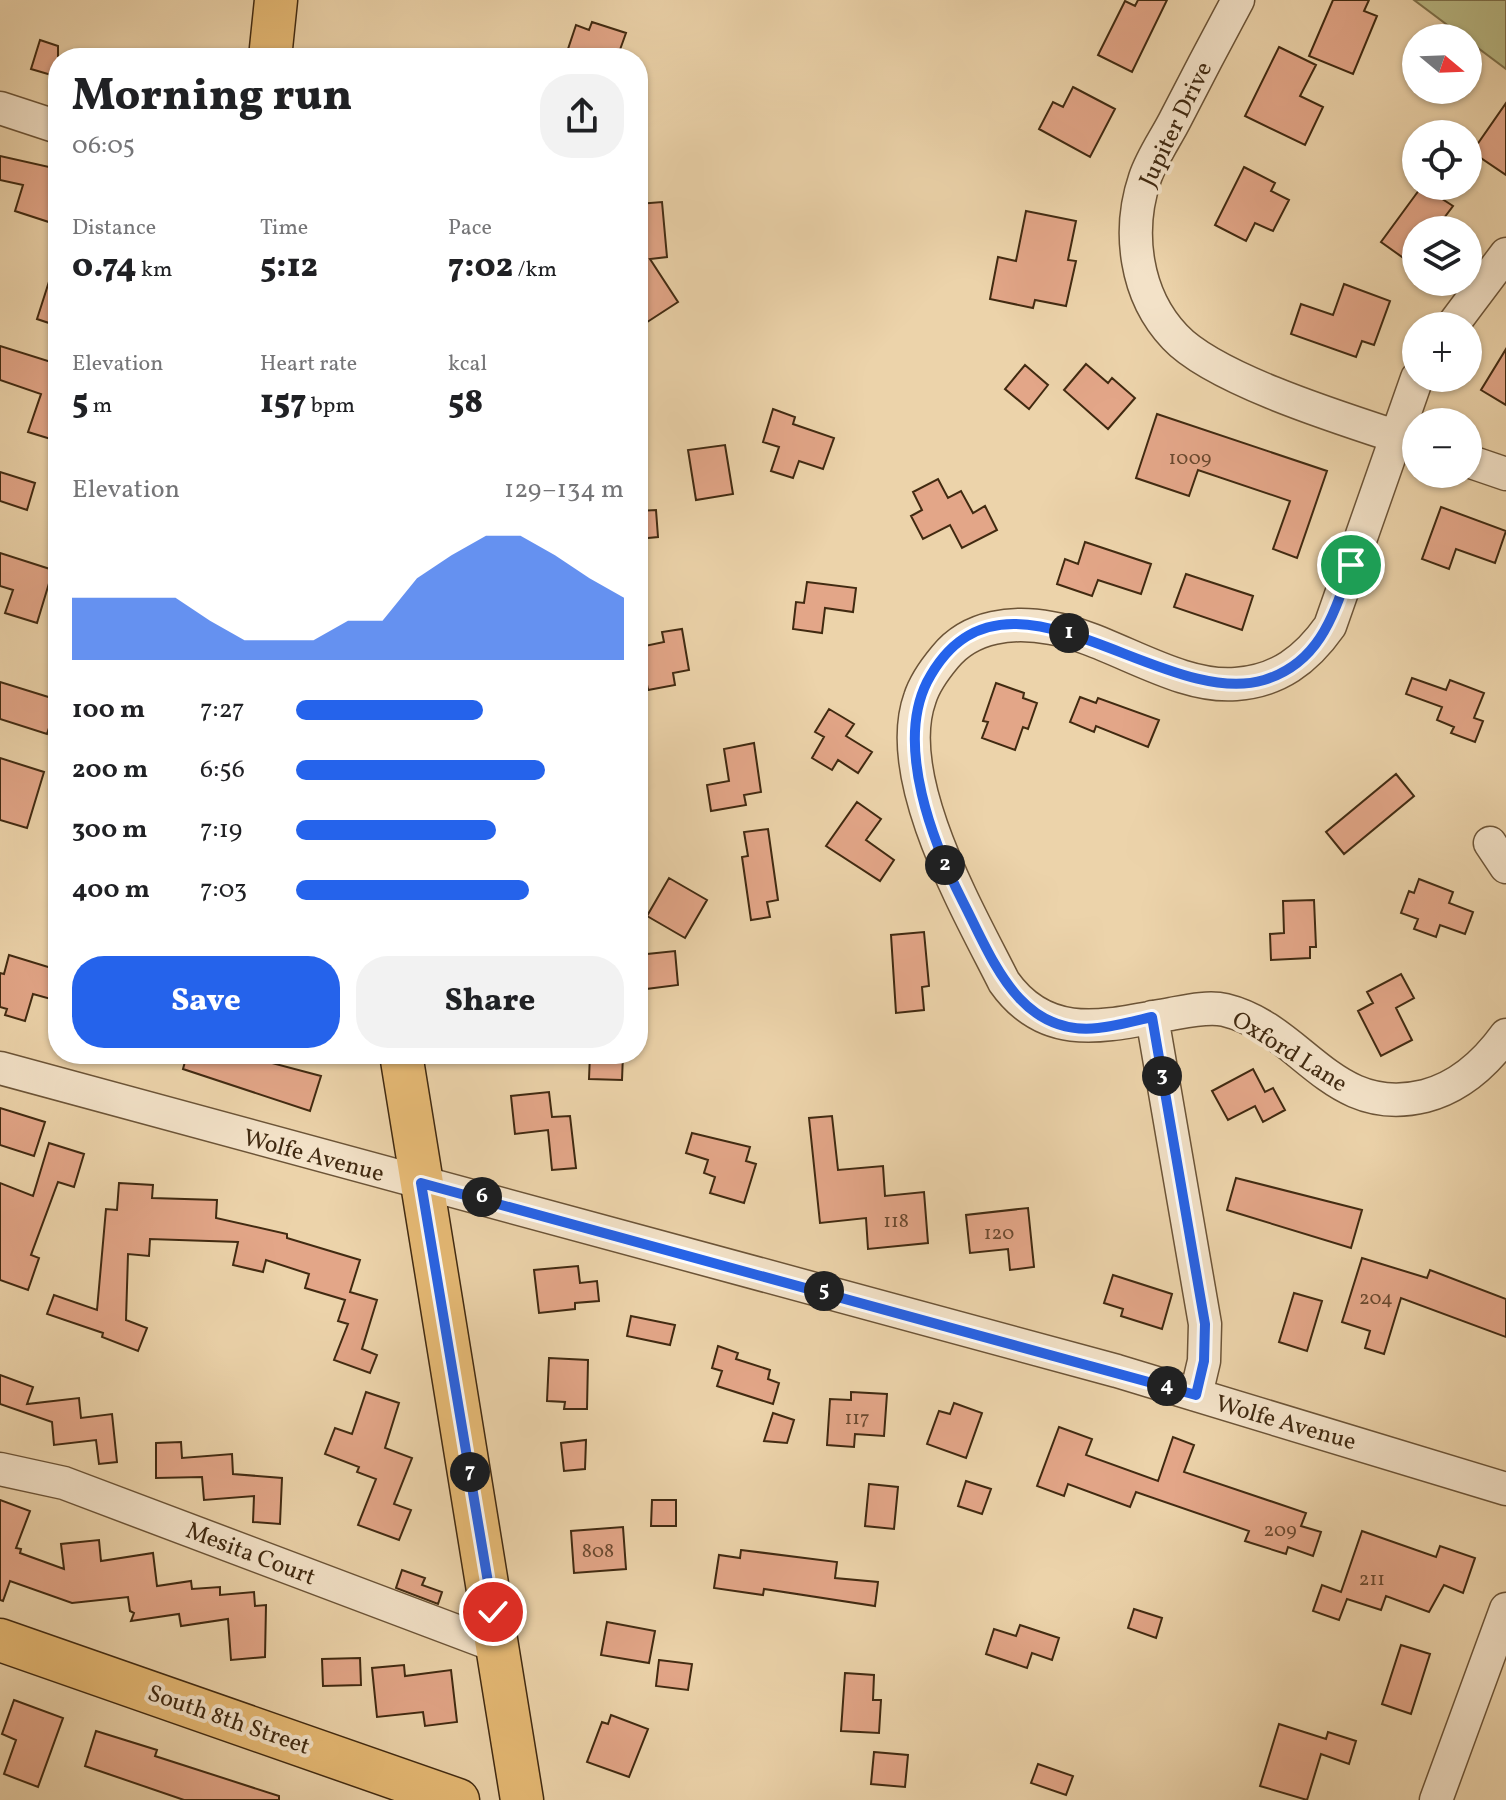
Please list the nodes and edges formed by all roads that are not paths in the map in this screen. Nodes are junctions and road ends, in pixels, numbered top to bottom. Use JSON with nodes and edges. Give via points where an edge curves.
{"nodes":[{"id":1,"x":276,"y":0,"type":"edge"},
{"id":2,"x":1238,"y":0,"type":"edge"},
{"id":3,"x":271,"y":48,"type":"edge"},
{"id":4,"x":0,"y":108,"type":"edge"},
{"id":5,"x":48,"y":124,"type":"edge"},
{"id":6,"x":1506,"y":254,"type":"edge"},
{"id":7,"x":1462,"y":312,"type":"edge"},
{"id":8,"x":1402,"y":439,"type":"edge"},
{"id":9,"x":1402,"y":450,"type":"edge"},
{"id":10,"x":1482,"y":466,"type":"edge"},
{"id":11,"x":1506,"y":474,"type":"edge"},
{"id":12,"x":1152,"y":1017,"type":"junction"},
{"id":13,"x":1506,"y":1035,"type":"edge"},
{"id":14,"x":403,"y":1064,"type":"edge"},
{"id":15,"x":0,"y":1068,"type":"edge"},
{"id":16,"x":421,"y":1183,"type":"junction"},
{"id":17,"x":1196,"y":1395,"type":"junction"},
{"id":18,"x":0,"y":1469,"type":"edge"},
{"id":19,"x":1506,"y":1489,"type":"edge"},
{"id":20,"x":1506,"y":1609,"type":"edge"},
{"id":21,"x":0,"y":1640,"type":"edge"},
{"id":22,"x":499,"y":1647,"type":"junction"},
{"id":23,"x":458,"y":1800,"type":"edge"},
{"id":24,"x":522,"y":1800,"type":"edge"},
{"id":25,"x":1436,"y":1800,"type":"edge"}],
"edges":[{"from":1,"to":3,"type":"main road"},
{"from":2,"to":8,"type":"street","name":"Jupiter Drive","via":[[1146,174],[1136,209],[1142,278],[1175,338],[1206,361],[1235,377]]},
{"from":4,"to":5,"type":"street"},
{"from":6,"to":7,"type":"street"},
{"from":9,"to":12,"type":"street","name":"Oxford Lane","via":[[1330,626],[1292,667],[1264,680],[1233,685],[1199,680],[1054,628],[1018,623],[971,636],[949,652],[919,699],[914,733],[918,771],[941,858],[1016,999],[1043,1017],[1070,1026],[1096,1029]]},
{"from":10,"to":11,"type":"street"},
{"from":12,"to":13,"type":"street","name":"Oxford Lane","via":[[1223,1010],[1268,1031],[1344,1088],[1374,1099],[1405,1101],[1440,1092],[1472,1074]]},
{"from":12,"to":17,"type":"street","via":[[1205,1324]]},
{"from":14,"to":16,"type":"main road"},
{"from":15,"to":16,"type":"street","name":"Wolfe Avenue"},
{"from":16,"to":17,"type":"street","name":"Wolfe Avenue"},
{"from":16,"to":22,"type":"main road"},
{"from":17,"to":19,"type":"street","name":"Wolfe Avenue"},
{"from":18,"to":22,"type":"street","name":"Mesita Court","via":[[64,1483]]},
{"from":20,"to":25,"type":"street"},
{"from":21,"to":23,"type":"main road","name":"South 8th Street"},
{"from":22,"to":24,"type":"main road"}]}
